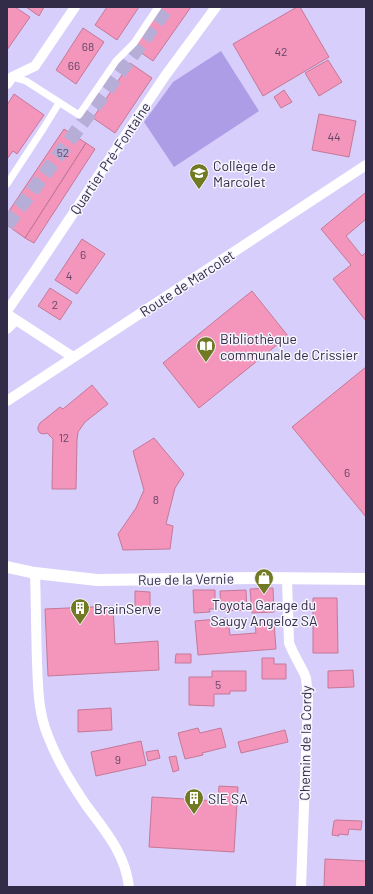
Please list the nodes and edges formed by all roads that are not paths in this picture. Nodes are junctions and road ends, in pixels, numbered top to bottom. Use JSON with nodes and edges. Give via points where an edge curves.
{"nodes":[{"id":1,"x":75,"y":7,"type":"edge"},
{"id":2,"x":158,"y":7,"type":"edge"},
{"id":3,"x":216,"y":7,"type":"edge"},
{"id":4,"x":9,"y":81,"type":"edge"},
{"id":5,"x":59,"y":103,"type":"junction"},
{"id":6,"x":366,"y":165,"type":"edge"},
{"id":7,"x":7,"y":184,"type":"edge"},
{"id":8,"x":7,"y":312,"type":"edge"},
{"id":9,"x":16,"y":320,"type":"junction"},
{"id":10,"x":7,"y":329,"type":"edge"},
{"id":11,"x":73,"y":357,"type":"junction"},
{"id":12,"x":7,"y":401,"type":"edge"},
{"id":13,"x":7,"y":567,"type":"edge"},
{"id":14,"x":35,"y":574,"type":"junction"},
{"id":15,"x":366,"y":578,"type":"edge"},
{"id":16,"x":287,"y":579,"type":"junction"},
{"id":17,"x":129,"y":887,"type":"edge"},
{"id":18,"x":301,"y":887,"type":"edge"}],
"edges":[{"from":1,"to":4,"type":"street","via":[[35,66]]},
{"from":2,"to":5,"type":"street","via":[[134,43],[116,61],[79,115]]},
{"from":3,"to":8,"type":"street","name":"Quartier Pré-Fontaine","via":[[165,76]]},
{"from":4,"to":5,"type":"street","via":[[26,81]]},
{"from":5,"to":7,"type":"street"},
{"from":6,"to":11,"type":"street","name":"Route de Marcolet"},
{"from":8,"to":9,"type":"street","name":"Quartier Pré-Fontaine"},
{"from":9,"to":10,"type":"street"},
{"from":9,"to":11,"type":"street","name":"Quartier Pré-Fontaine"},
{"from":11,"to":12,"type":"street","name":"Route de Marcolet"},
{"from":13,"to":14,"type":"street","name":"Rue de la Vernie"},
{"from":14,"to":16,"type":"street","name":"Rue de la Vernie","via":[[97,580]]},
{"from":14,"to":17,"type":"street","via":[[38,692],[47,735],[64,770],[116,846]]},
{"from":15,"to":16,"type":"street","name":"Rue de la Vernie"},
{"from":16,"to":18,"type":"street","name":"Chemin de la Cordy","via":[[289,643],[304,672],[308,698]]}]}
